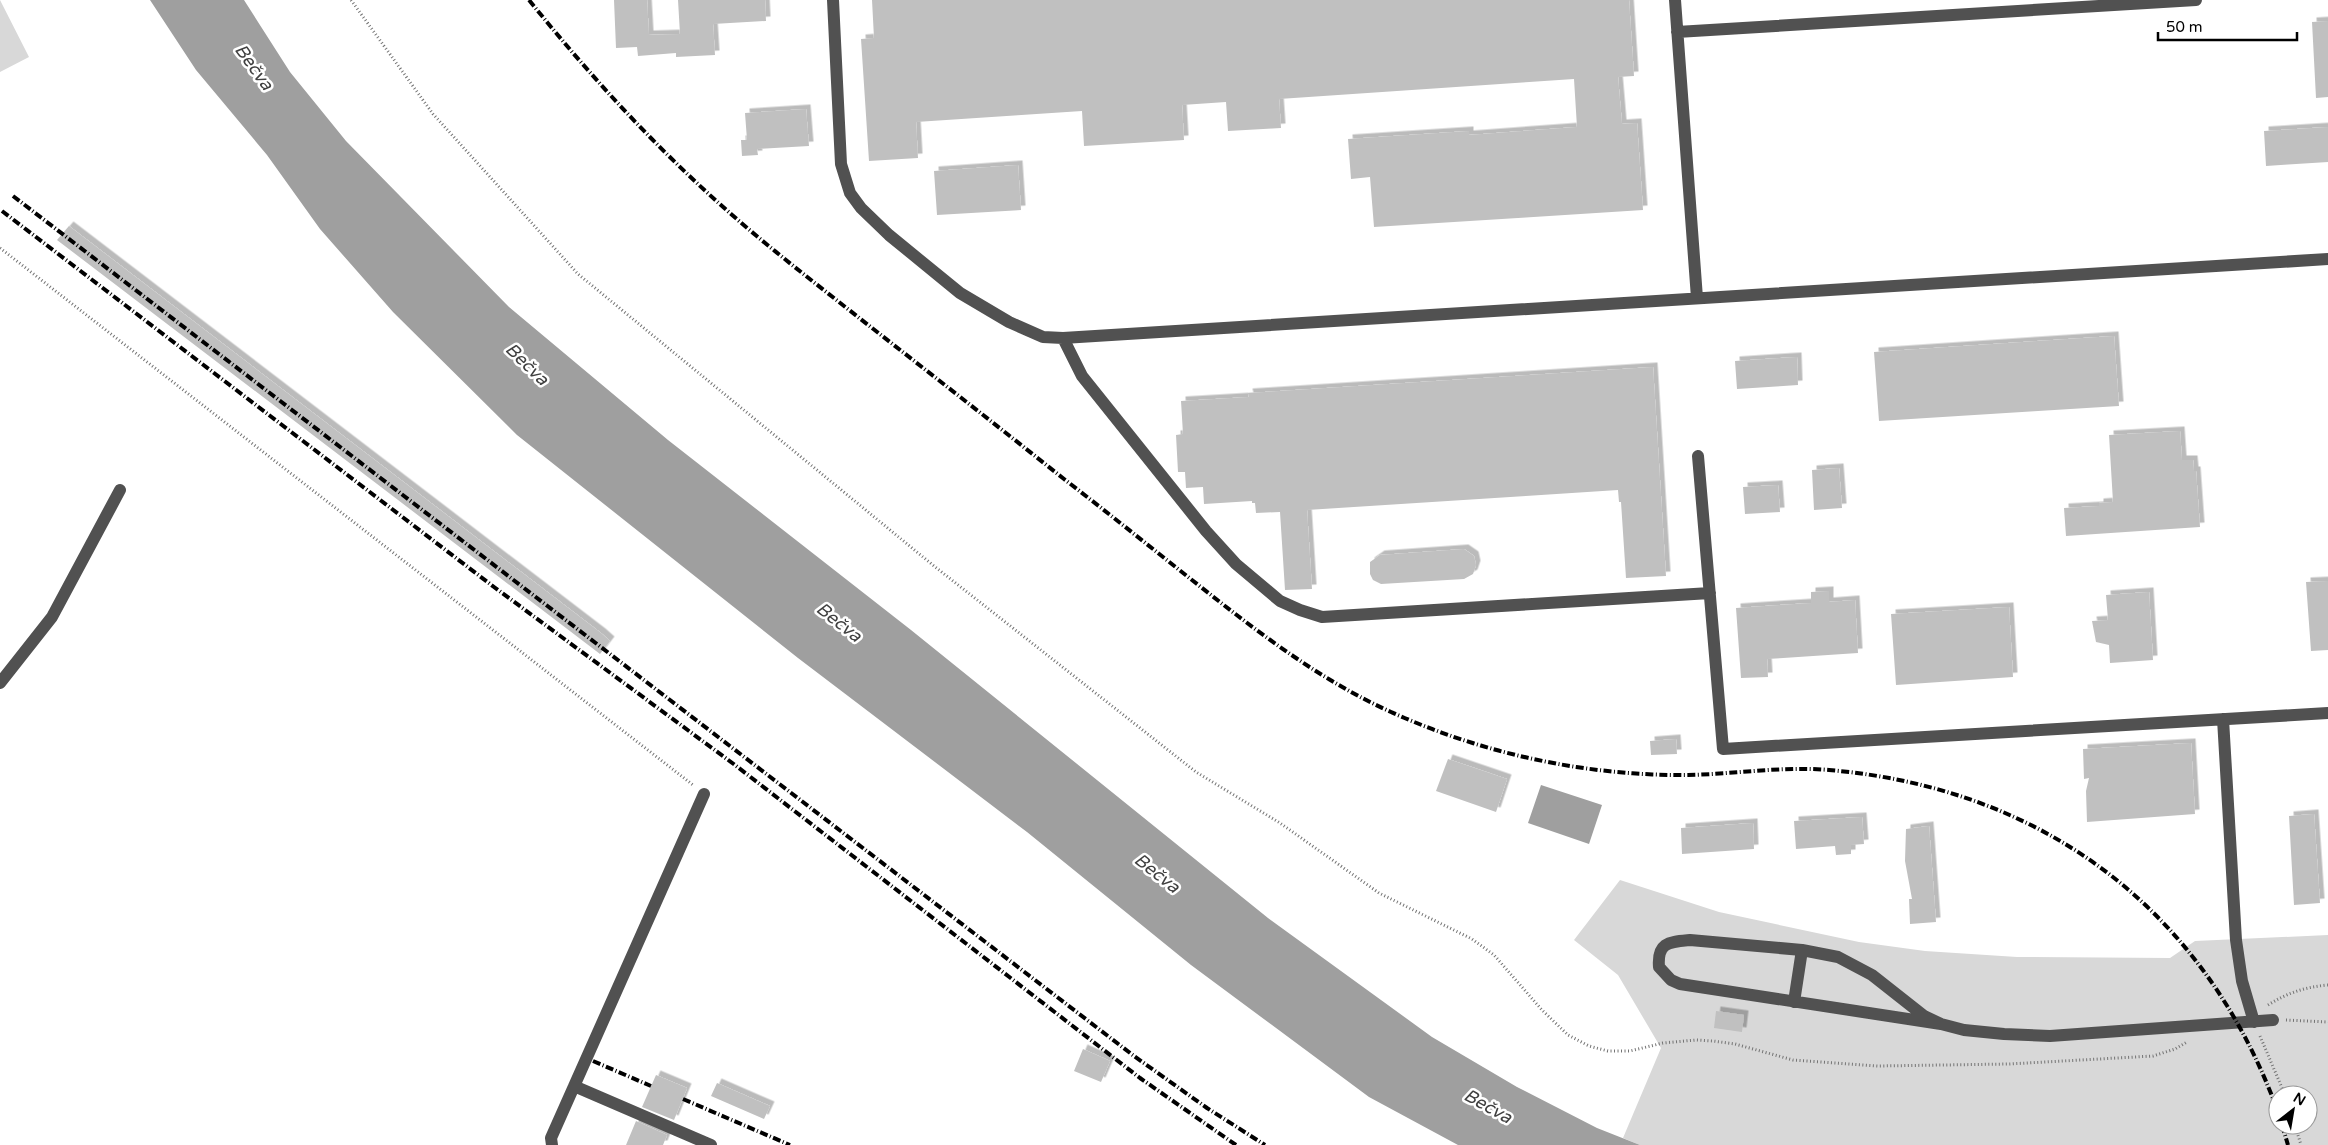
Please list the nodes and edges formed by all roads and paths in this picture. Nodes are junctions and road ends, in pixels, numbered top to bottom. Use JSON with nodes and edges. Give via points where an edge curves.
{"nodes":[{"id":1,"x":351,"y":0,"type":"edge"},
{"id":2,"x":833,"y":0,"type":"edge"},
{"id":3,"x":1675,"y":0,"type":"edge"},
{"id":4,"x":2196,"y":0,"type":"edge"},
{"id":5,"x":1677,"y":32,"type":"junction"},
{"id":6,"x":0,"y":248,"type":"edge"},
{"id":7,"x":2328,"y":259,"type":"edge"},
{"id":8,"x":1697,"y":298,"type":"junction"},
{"id":9,"x":1063,"y":338,"type":"junction"},
{"id":10,"x":1698,"y":456,"type":"dead end"},
{"id":11,"x":120,"y":490,"type":"dead end"},
{"id":12,"x":1710,"y":593,"type":"junction"},
{"id":13,"x":0,"y":683,"type":"edge"},
{"id":14,"x":2328,"y":713,"type":"edge"},
{"id":15,"x":2223,"y":719,"type":"junction"},
{"id":16,"x":704,"y":794,"type":"joint"},
{"id":17,"x":1802,"y":950,"type":"junction"},
{"id":18,"x":2328,"y":985,"type":"edge"},
{"id":19,"x":1794,"y":1002,"type":"junction"},
{"id":20,"x":2273,"y":1020,"type":"joint"},
{"id":21,"x":2254,"y":1022,"type":"junction"},
{"id":22,"x":2328,"y":1022,"type":"edge"},
{"id":23,"x":1941,"y":1024,"type":"junction"},
{"id":24,"x":2191,"y":1039,"type":"dead end"},
{"id":25,"x":2269,"y":1056,"type":"dead end"},
{"id":26,"x":2281,"y":1085,"type":"edge"},
{"id":27,"x":574,"y":1086,"type":"junction"},
{"id":28,"x":552,"y":1145,"type":"edge"},
{"id":29,"x":711,"y":1145,"type":"edge"}],
"edges":[{"from":1,"to":24,"type":"path","via":[[433,114],[578,274],[934,566],[1196,772],[1280,823],[1379,893],[1472,939],[1494,955],[1535,1003],[1568,1034],[1608,1051],[1630,1051],[1662,1043],[1696,1040],[1735,1044],[1793,1060],[1878,1066],[2008,1064],[2153,1056],[2175,1049]]},
{"from":2,"to":9,"type":"lane","via":[[841,164],[850,193],[889,235],[960,293],[1009,322],[1042,336]]},
{"from":3,"to":5,"type":"lane"},
{"from":4,"to":5,"type":"lane"},
{"from":5,"to":8,"type":"lane"},
{"from":6,"to":16,"type":"path"},
{"from":7,"to":8,"type":"lane"},
{"from":8,"to":9,"type":"lane"},
{"from":9,"to":12,"type":"lane","via":[[1082,376],[1206,531],[1260,586],[1280,601],[1300,610],[1322,617]]},
{"from":10,"to":12,"type":"lane"},
{"from":11,"to":13,"type":"lane","via":[[52,618]]},
{"from":12,"to":15,"type":"lane","via":[[1723,749]]},
{"from":14,"to":15,"type":"lane"},
{"from":15,"to":21,"type":"lane","via":[[2236,940],[2242,981]]},
{"from":16,"to":27,"type":"lane"},
{"from":17,"to":19,"type":"lane"},
{"from":17,"to":19,"type":"lane","via":[[1690,940],[1665,945],[1658,958],[1664,973],[1680,984]]},
{"from":17,"to":23,"type":"lane","via":[[1838,957],[1854,965],[1872,975],[1924,1016]]},
{"from":18,"to":21,"type":"path","via":[[2290,992],[2268,1004]]},
{"from":19,"to":23,"type":"lane"},
{"from":20,"to":21,"type":"lane"},
{"from":20,"to":22,"type":"path"},
{"from":21,"to":23,"type":"lane","via":[[2050,1036],[1964,1030]]},
{"from":25,"to":26,"type":"path"},
{"from":27,"to":28,"type":"lane","via":[[551,1138]]},
{"from":27,"to":29,"type":"lane"}]}
